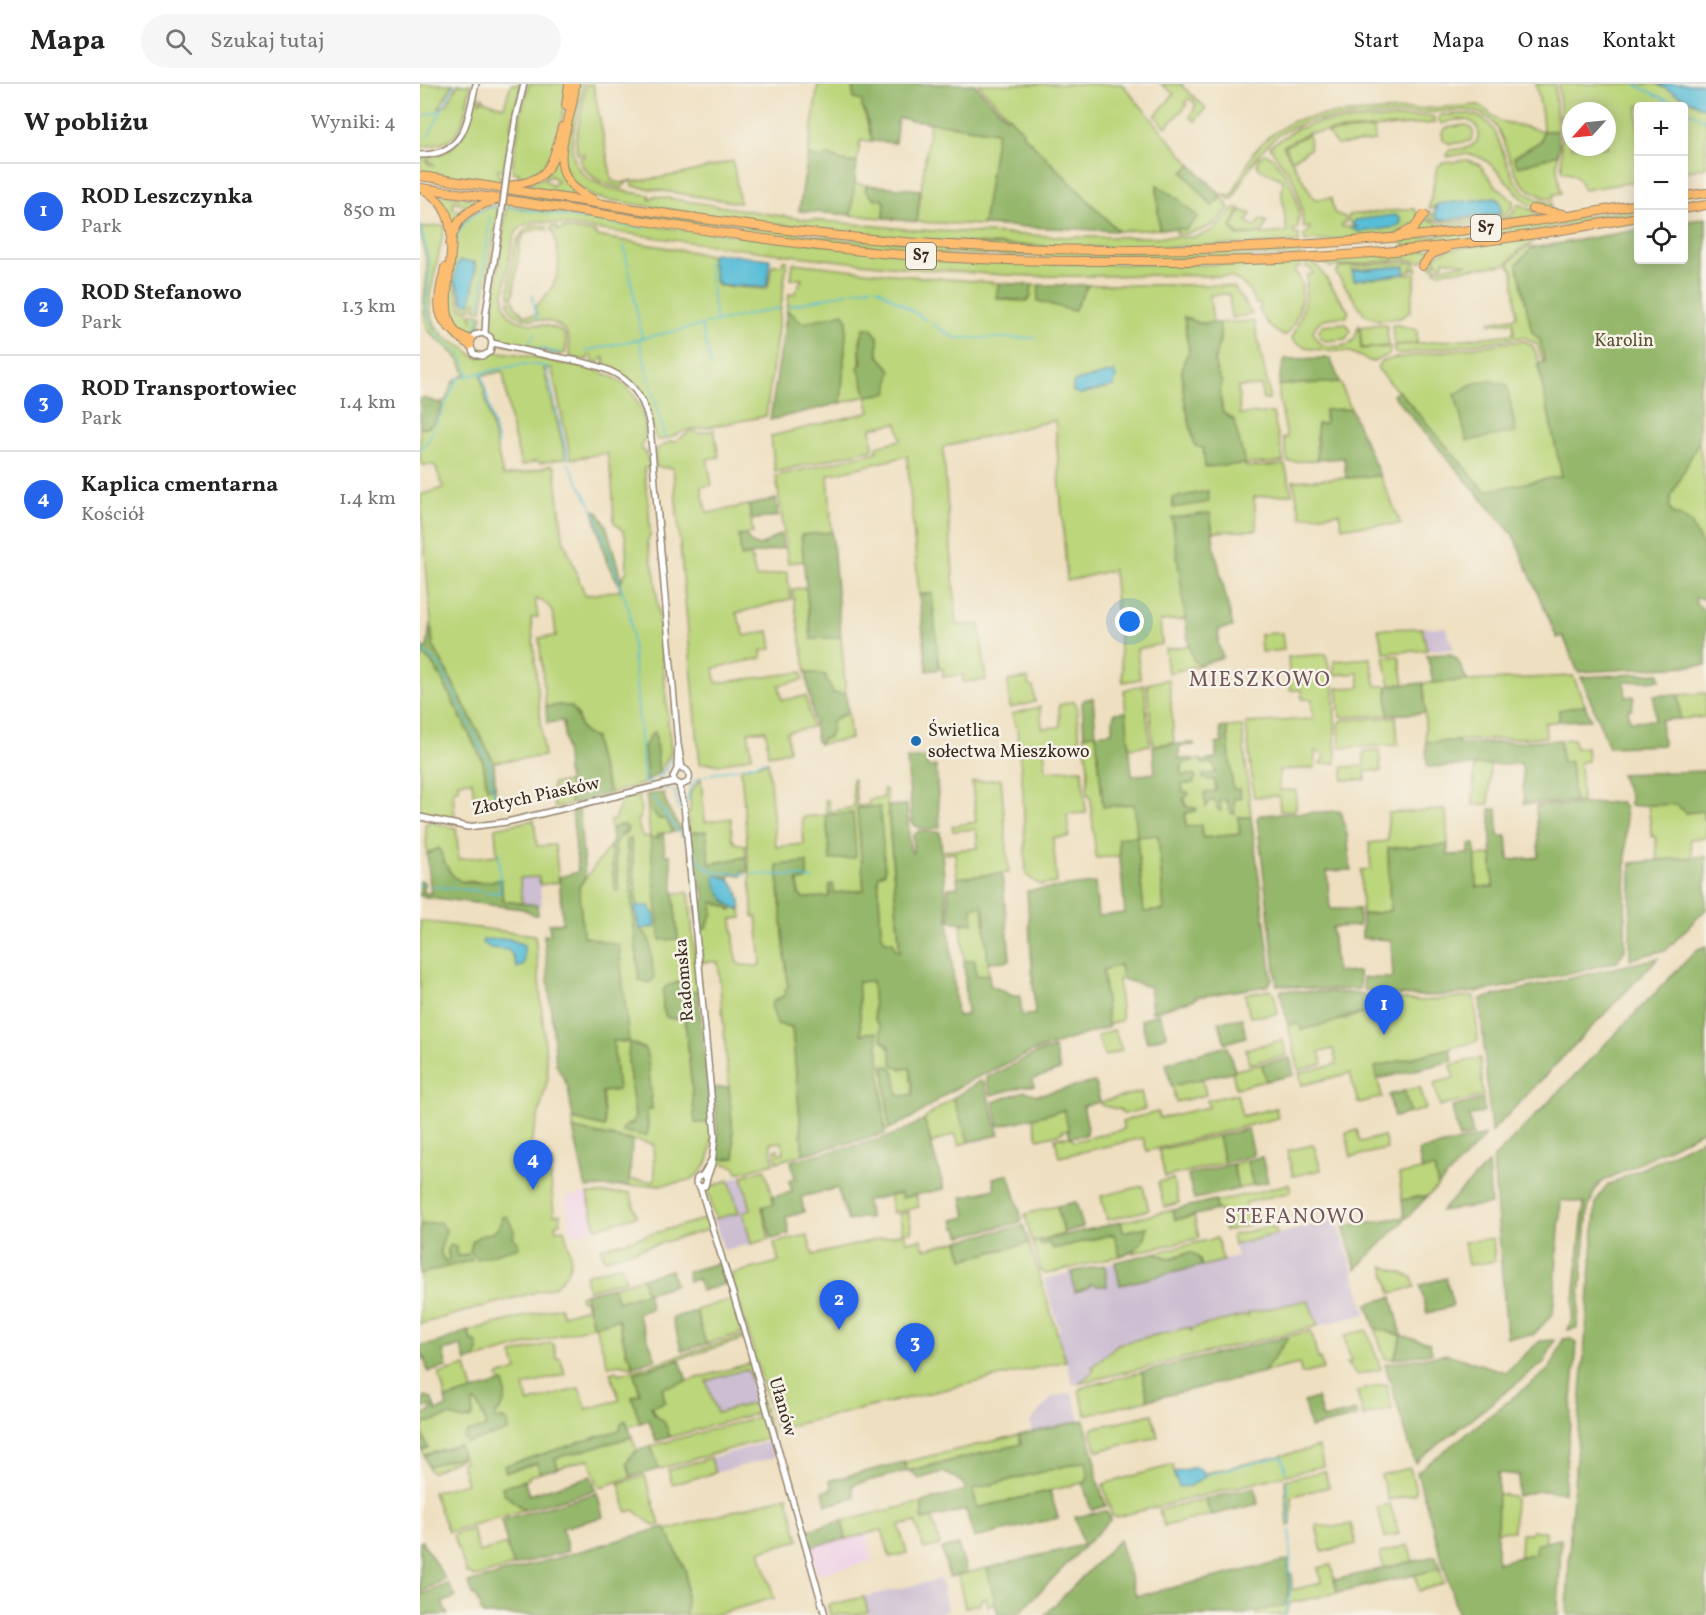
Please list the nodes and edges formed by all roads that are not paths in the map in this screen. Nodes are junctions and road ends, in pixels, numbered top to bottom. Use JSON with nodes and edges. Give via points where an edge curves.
{"nodes":[{"id":1,"x":476,"y":84,"type":"edge"},
{"id":2,"x":524,"y":84,"type":"edge"},
{"id":3,"x":569,"y":84,"type":"edge"},
{"id":4,"x":575,"y":84,"type":"edge"},
{"id":5,"x":420,"y":155,"type":"edge"},
{"id":6,"x":420,"y":176,"type":"edge"},
{"id":7,"x":497,"y":187,"type":"junction"},
{"id":8,"x":420,"y":188,"type":"edge"},
{"id":9,"x":1706,"y":193,"type":"edge"},
{"id":10,"x":1688,"y":195,"type":"edge"},
{"id":11,"x":497,"y":200,"type":"junction"},
{"id":12,"x":605,"y":203,"type":"junction"},
{"id":13,"x":1634,"y":205,"type":"edge"},
{"id":14,"x":1706,"y":205,"type":"edge"},
{"id":15,"x":1688,"y":208,"type":"edge"},
{"id":16,"x":1532,"y":209,"type":"dead end"},
{"id":17,"x":1594,"y":212,"type":"junction"},
{"id":18,"x":1424,"y":215,"type":"dead end"},
{"id":19,"x":1634,"y":218,"type":"edge"},
{"id":20,"x":1378,"y":240,"type":"junction"},
{"id":21,"x":1470,"y":242,"type":"junction"},
{"id":22,"x":1290,"y":259,"type":"junction"},
{"id":23,"x":1316,"y":262,"type":"dead end"},
{"id":24,"x":1422,"y":266,"type":"dead end"},
{"id":25,"x":482,"y":333,"type":"junction"},
{"id":26,"x":470,"y":343,"type":"junction"},
{"id":27,"x":492,"y":345,"type":"junction"},
{"id":28,"x":680,"y":769,"type":"junction"},
{"id":29,"x":678,"y":782,"type":"junction"},
{"id":30,"x":420,"y":816,"type":"edge"},
{"id":31,"x":705,"y":1177,"type":"junction"},
{"id":32,"x":703,"y":1186,"type":"junction"},
{"id":33,"x":825,"y":1615,"type":"edge"}],
"edges":[{"from":1,"to":5,"type":"street","via":[[461,135],[445,151]]},
{"from":2,"to":25,"type":"street","bridge":true},
{"from":3,"to":7,"type":"highway","via":[[549,167],[526,184]]},
{"from":4,"to":12,"type":"highway","via":[[562,166],[565,177],[577,191]]},
{"from":6,"to":7,"type":"highway","number":"S7"},
{"from":7,"to":12,"type":"highway","number":"S7"},
{"from":8,"to":11,"type":"highway","number":"S7"},
{"from":8,"to":26,"type":"highway","via":[[442,205],[449,227],[433,295],[435,317],[448,335]]},
{"from":9,"to":10,"type":"highway"},
{"from":11,"to":22,"type":"highway","number":"S7","via":[[762,239],[933,257],[1123,262]]},
{"from":11,"to":26,"type":"highway","via":[[471,209],[457,225],[439,294],[440,313],[446,325]]},
{"from":12,"to":20,"type":"highway","number":"S7","via":[[775,229],[969,246],[1208,250]]},
{"from":13,"to":17,"type":"highway","number":"S7"},
{"from":14,"to":15,"type":"highway"},
{"from":16,"to":17,"type":"highway","via":[[1556,214]]},
{"from":17,"to":20,"type":"highway","number":"S7"},
{"from":18,"to":20,"type":"highway","via":[[1407,233]]},
{"from":19,"to":21,"type":"highway","number":"S7"},
{"from":21,"to":22,"type":"highway","number":"S7"},
{"from":21,"to":24,"type":"highway","via":[[1439,250]]},
{"from":22,"to":23,"type":"highway"},
{"from":25,"to":26,"type":"street"},
{"from":25,"to":27,"type":"street"},
{"from":26,"to":27,"type":"street","via":[[473,352],[480,356],[488,353]]},
{"from":27,"to":28,"type":"street","via":[[607,368],[630,384],[644,404],[650,427]]},
{"from":28,"to":29,"type":"street"},
{"from":28,"to":29,"type":"street","name":"Radomska","via":[[690,775],[689,780]]},
{"from":29,"to":30,"type":"street","name":"Złotych Piasków","via":[[481,827]]},
{"from":29,"to":31,"type":"street","name":"Radomska","via":[[683,798],[715,1136],[713,1158]]},
{"from":31,"to":32,"type":"street"},
{"from":31,"to":32,"type":"street","via":[[698,1176],[696,1180]]},
{"from":32,"to":33,"type":"street","name":"Ułanów"}]}
